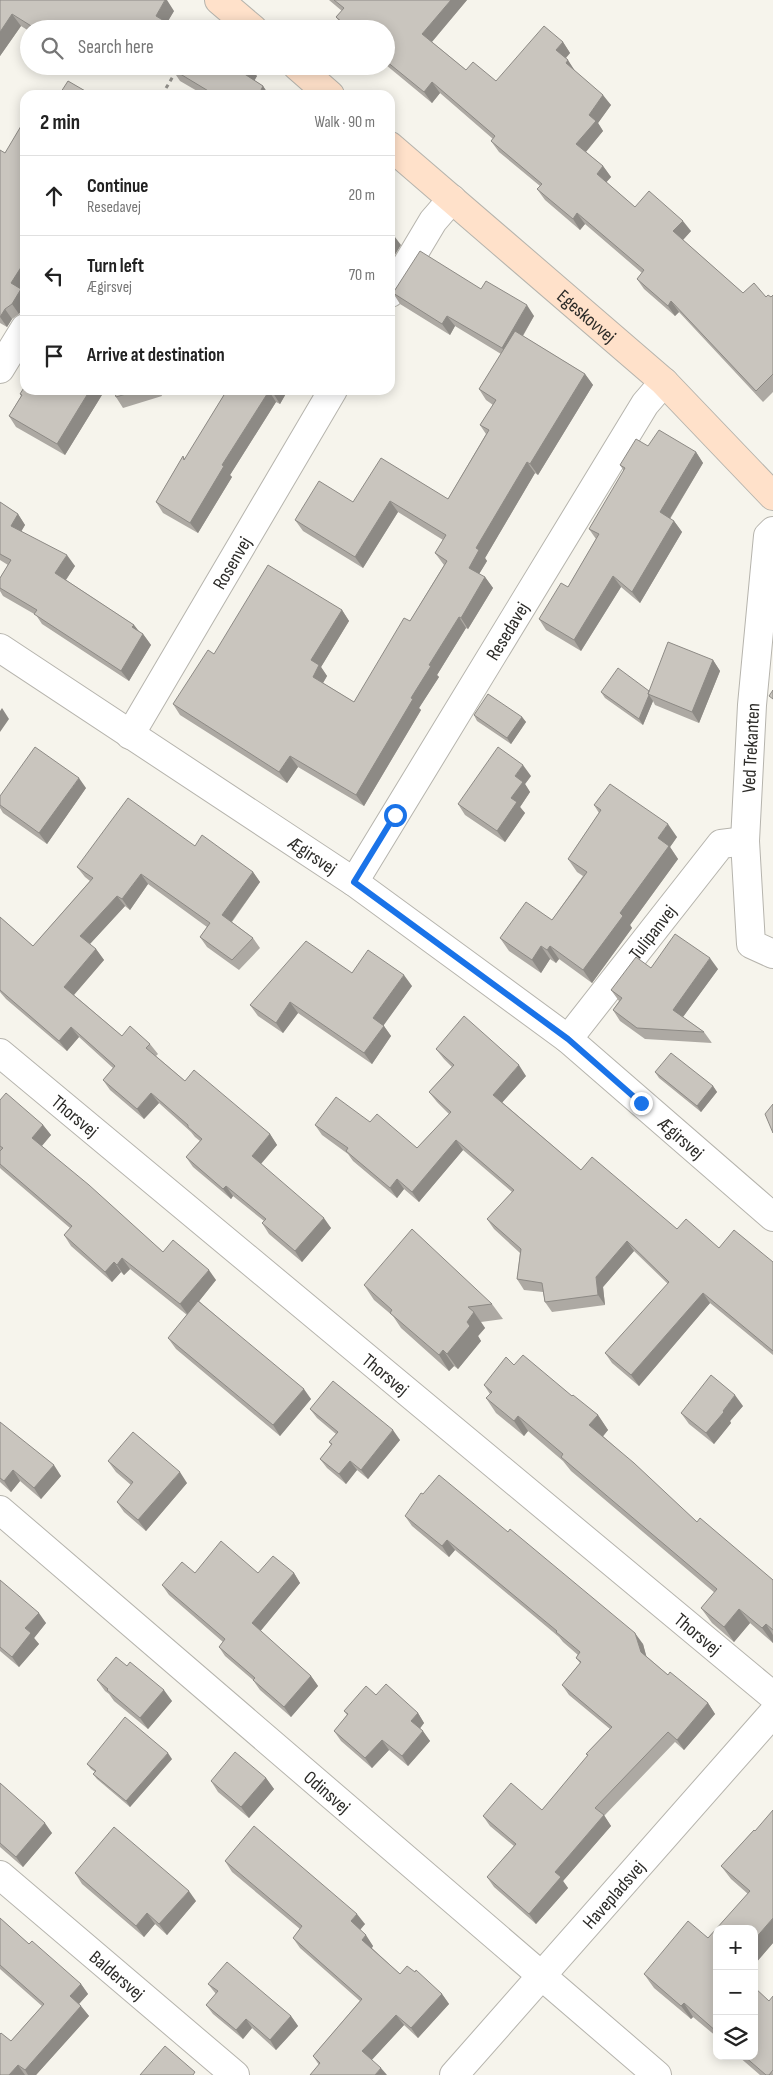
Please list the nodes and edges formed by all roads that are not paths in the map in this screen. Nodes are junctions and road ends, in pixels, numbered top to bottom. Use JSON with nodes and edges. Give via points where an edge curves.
{"nodes":[{"id":1,"x":219,"y":0,"type":"edge"},
{"id":2,"x":242,"y":20,"type":"edge"},
{"id":3,"x":307,"y":75,"type":"edge"},
{"id":4,"x":324,"y":90,"type":"edge"},
{"id":5,"x":395,"y":150,"type":"edge"},
{"id":6,"x":452,"y":199,"type":"junction"},
{"id":7,"x":395,"y":285,"type":"edge"},
{"id":8,"x":20,"y":336,"type":"edge"},
{"id":9,"x":0,"y":369,"type":"edge"},
{"id":10,"x":664,"y":382,"type":"junction"},
{"id":11,"x":330,"y":395,"type":"edge"},
{"id":12,"x":773,"y":496,"type":"edge"},
{"id":13,"x":773,"y":531,"type":"edge"},
{"id":14,"x":0,"y":648,"type":"edge"},
{"id":15,"x":130,"y":735,"type":"junction"},
{"id":16,"x":745,"y":841,"type":"junction"},
{"id":17,"x":354,"y":882,"type":"junction"},
{"id":18,"x":773,"y":954,"type":"edge"},
{"id":19,"x":568,"y":1039,"type":"junction"},
{"id":20,"x":0,"y":1053,"type":"edge"},
{"id":21,"x":773,"y":1217,"type":"edge"},
{"id":22,"x":0,"y":1510,"type":"edge"},
{"id":23,"x":773,"y":1696,"type":"edge"},
{"id":24,"x":773,"y":1713,"type":"edge"},
{"id":25,"x":0,"y":1875,"type":"edge"},
{"id":26,"x":540,"y":1976,"type":"junction"},
{"id":27,"x":235,"y":2075,"type":"edge"},
{"id":28,"x":454,"y":2075,"type":"edge"},
{"id":29,"x":657,"y":2075,"type":"edge"}],
"edges":[{"from":1,"to":2,"type":"street"},
{"from":3,"to":4,"type":"street"},
{"from":5,"to":6,"type":"street","name":"Egeskovvej"},
{"from":6,"to":7,"type":"street","via":[[433,221]]},
{"from":6,"to":10,"type":"street","name":"Egeskovvej"},
{"from":8,"to":9,"type":"street"},
{"from":10,"to":12,"type":"street","name":"Egeskovvej"},
{"from":10,"to":17,"type":"street","name":"Resedavej","via":[[645,404]]},
{"from":11,"to":15,"type":"street","name":"Rosenvej"},
{"from":13,"to":16,"type":"street","name":"Ved Trekanten","via":[[768,536],[753,695]]},
{"from":14,"to":15,"type":"street","name":"Ægirsvej"},
{"from":15,"to":17,"type":"street","name":"Ægirsvej"},
{"from":16,"to":18,"type":"street","name":"Ved Trekanten","via":[[751,944]]},
{"from":16,"to":19,"type":"street","name":"Tulipanvej","via":[[721,844]]},
{"from":17,"to":19,"type":"street","name":"Ægirsvej"},
{"from":19,"to":21,"type":"street","name":"Ægirsvej"},
{"from":20,"to":23,"type":"street","name":"Thorsvej"},
{"from":22,"to":26,"type":"street","name":"Odinsvej"},
{"from":24,"to":26,"type":"street","name":"Havepladsvej"},
{"from":25,"to":27,"type":"street","name":"Baldersvej"},
{"from":26,"to":28,"type":"street","name":"Havepladsvej"},
{"from":26,"to":29,"type":"street","name":"Odinsvej"}]}
